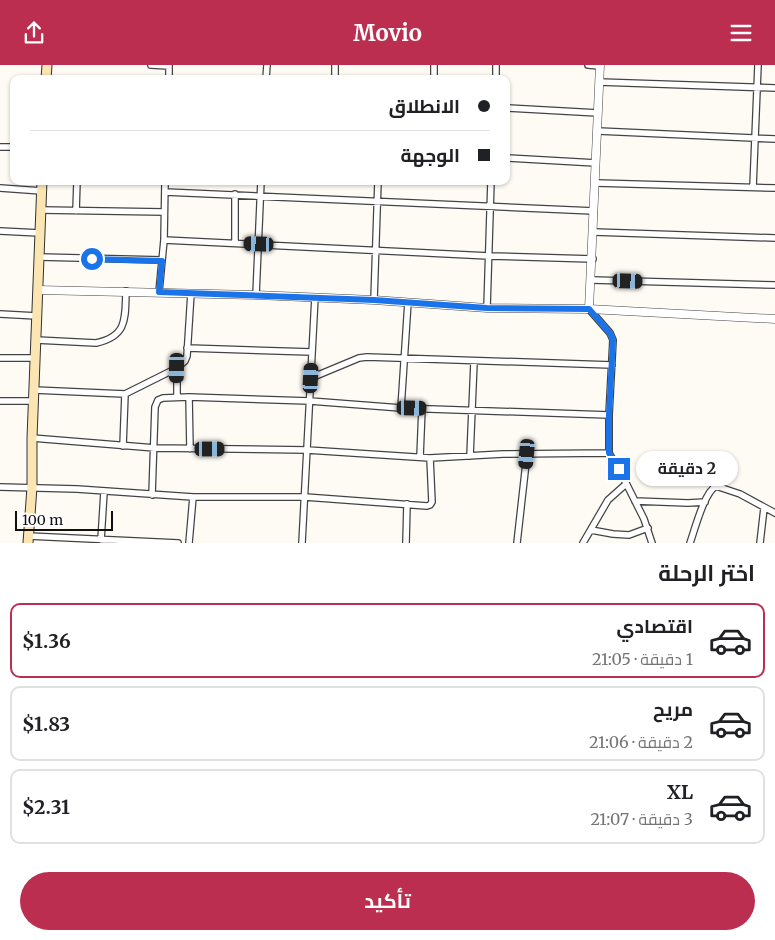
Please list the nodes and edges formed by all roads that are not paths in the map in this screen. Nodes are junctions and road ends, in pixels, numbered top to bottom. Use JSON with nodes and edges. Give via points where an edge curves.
{"nodes":[{"id":1,"x":151,"y":65,"type":"edge"},
{"id":2,"x":169,"y":65,"type":"edge"},
{"id":3,"x":588,"y":65,"type":"edge"},
{"id":4,"x":600,"y":65,"type":"edge"},
{"id":5,"x":758,"y":65,"type":"edge"},
{"id":6,"x":600,"y":82,"type":"junction"},
{"id":7,"x":758,"y":87,"type":"junction"},
{"id":8,"x":775,"y":88,"type":"edge"},
{"id":9,"x":510,"y":108,"type":"edge"},
{"id":10,"x":598,"y":113,"type":"junction"},
{"id":11,"x":598,"y":131,"type":"junction"},
{"id":12,"x":755,"y":139,"type":"junction"},
{"id":13,"x":775,"y":139,"type":"edge"},
{"id":14,"x":510,"y":158,"type":"edge"},
{"id":15,"x":596,"y":163,"type":"junction"},
{"id":16,"x":596,"y":183,"type":"junction"},
{"id":17,"x":77,"y":185,"type":"edge"},
{"id":18,"x":165,"y":185,"type":"edge"},
{"id":19,"x":261,"y":185,"type":"edge"},
{"id":20,"x":378,"y":185,"type":"edge"},
{"id":21,"x":491,"y":185,"type":"edge"},
{"id":22,"x":42,"y":186,"type":"edge"},
{"id":23,"x":753,"y":187,"type":"junction"},
{"id":24,"x":0,"y":188,"type":"edge"},
{"id":25,"x":775,"y":188,"type":"edge"},
{"id":26,"x":165,"y":192,"type":"junction"},
{"id":27,"x":235,"y":194,"type":"junction"},
{"id":28,"x":260,"y":195,"type":"junction"},
{"id":29,"x":377,"y":200,"type":"junction"},
{"id":30,"x":490,"y":206,"type":"junction"},
{"id":31,"x":42,"y":210,"type":"junction"},
{"id":32,"x":76,"y":211,"type":"junction"},
{"id":33,"x":594,"y":211,"type":"junction"},
{"id":34,"x":164,"y":212,"type":"junction"},
{"id":35,"x":0,"y":231,"type":"edge"},
{"id":36,"x":594,"y":232,"type":"junction"},
{"id":37,"x":40,"y":233,"type":"junction"},
{"id":38,"x":775,"y":238,"type":"edge"},
{"id":39,"x":164,"y":240,"type":"junction"},
{"id":40,"x":235,"y":243,"type":"junction"},
{"id":41,"x":259,"y":244,"type":"junction"},
{"id":42,"x":376,"y":249,"type":"junction"},
{"id":43,"x":489,"y":256,"type":"junction"},
{"id":44,"x":39,"y":257,"type":"junction"},
{"id":45,"x":592,"y":259,"type":"junction"},
{"id":46,"x":162,"y":261,"type":"junction"},
{"id":47,"x":592,"y":280,"type":"junction"},
{"id":48,"x":775,"y":285,"type":"edge"},
{"id":49,"x":38,"y":290,"type":"junction"},
{"id":50,"x":126,"y":291,"type":"junction"},
{"id":51,"x":159,"y":292,"type":"junction"},
{"id":52,"x":191,"y":293,"type":"junction"},
{"id":53,"x":256,"y":295,"type":"junction"},
{"id":54,"x":315,"y":297,"type":"junction"},
{"id":55,"x":374,"y":300,"type":"junction"},
{"id":56,"x":408,"y":302,"type":"junction"},
{"id":57,"x":487,"y":308,"type":"junction"},
{"id":58,"x":589,"y":309,"type":"junction"},
{"id":59,"x":0,"y":314,"type":"edge"},
{"id":60,"x":37,"y":316,"type":"junction"},
{"id":61,"x":775,"y":319,"type":"edge"},
{"id":62,"x":36,"y":340,"type":"junction"},
{"id":63,"x":187,"y":348,"type":"junction"},
{"id":64,"x":312,"y":352,"type":"junction"},
{"id":65,"x":0,"y":358,"type":"edge"},
{"id":66,"x":35,"y":358,"type":"junction"},
{"id":67,"x":404,"y":359,"type":"junction"},
{"id":68,"x":474,"y":362,"type":"junction"},
{"id":69,"x":612,"y":365,"type":"junction"},
{"id":70,"x":177,"y":368,"type":"junction"},
{"id":71,"x":311,"y":378,"type":"junction"},
{"id":72,"x":34,"y":390,"type":"junction"},
{"id":73,"x":125,"y":394,"type":"junction"},
{"id":74,"x":177,"y":397,"type":"junction"},
{"id":75,"x":189,"y":397,"type":"junction"},
{"id":76,"x":0,"y":401,"type":"edge"},
{"id":77,"x":33,"y":401,"type":"junction"},
{"id":78,"x":310,"y":401,"type":"junction"},
{"id":79,"x":401,"y":408,"type":"junction"},
{"id":80,"x":422,"y":408,"type":"junction"},
{"id":81,"x":471,"y":410,"type":"junction"},
{"id":82,"x":609,"y":415,"type":"junction"},
{"id":83,"x":32,"y":438,"type":"junction"},
{"id":84,"x":123,"y":446,"type":"junction"},
{"id":85,"x":155,"y":448,"type":"junction"},
{"id":86,"x":190,"y":449,"type":"junction"},
{"id":87,"x":307,"y":450,"type":"junction"},
{"id":88,"x":609,"y":453,"type":"junction"},
{"id":89,"x":527,"y":454,"type":"junction"},
{"id":90,"x":470,"y":456,"type":"junction"},
{"id":91,"x":420,"y":457,"type":"junction"},
{"id":92,"x":430,"y":458,"type":"junction"},
{"id":93,"x":626,"y":484,"type":"junction"},
{"id":94,"x":0,"y":487,"type":"edge"},
{"id":95,"x":32,"y":487,"type":"junction"},
{"id":96,"x":104,"y":491,"type":"junction"},
{"id":97,"x":152,"y":495,"type":"junction"},
{"id":98,"x":192,"y":497,"type":"junction"},
{"id":99,"x":304,"y":497,"type":"junction"},
{"id":100,"x":635,"y":501,"type":"junction"},
{"id":101,"x":705,"y":502,"type":"junction"},
{"id":102,"x":407,"y":504,"type":"junction"},
{"id":103,"x":764,"y":508,"type":"junction"},
{"id":104,"x":775,"y":513,"type":"edge"},
{"id":105,"x":648,"y":528,"type":"junction"},
{"id":106,"x":591,"y":530,"type":"junction"},
{"id":107,"x":28,"y":539,"type":"edge"},
{"id":108,"x":101,"y":540,"type":"junction"},
{"id":109,"x":123,"y":541,"type":"edge"},
{"id":110,"x":169,"y":542,"type":"edge"},
{"id":111,"x":178,"y":543,"type":"edge"},
{"id":112,"x":189,"y":543,"type":"edge"},
{"id":113,"x":302,"y":543,"type":"edge"},
{"id":114,"x":406,"y":543,"type":"edge"},
{"id":115,"x":518,"y":543,"type":"edge"},
{"id":116,"x":583,"y":543,"type":"edge"},
{"id":117,"x":652,"y":543,"type":"edge"},
{"id":118,"x":690,"y":543,"type":"edge"},
{"id":119,"x":760,"y":543,"type":"edge"}],
"edges":[{"from":1,"to":2,"type":"street"},
{"from":3,"to":4,"type":"street"},
{"from":4,"to":6,"type":"street"},
{"from":5,"to":7,"type":"street"},
{"from":6,"to":7,"type":"street"},
{"from":6,"to":10,"type":"street"},
{"from":7,"to":8,"type":"street"},
{"from":7,"to":12,"type":"street"},
{"from":9,"to":10,"type":"street"},
{"from":10,"to":11,"type":"street"},
{"from":11,"to":12,"type":"street"},
{"from":11,"to":15,"type":"street"},
{"from":12,"to":13,"type":"street"},
{"from":12,"to":23,"type":"street"},
{"from":14,"to":15,"type":"street"},
{"from":15,"to":16,"type":"street"},
{"from":16,"to":23,"type":"street"},
{"from":16,"to":33,"type":"street"},
{"from":17,"to":32,"type":"street"},
{"from":18,"to":26,"type":"street"},
{"from":19,"to":28,"type":"street"},
{"from":20,"to":29,"type":"street"},
{"from":21,"to":30,"type":"street"},
{"from":22,"to":24,"type":"street"},
{"from":22,"to":31,"type":"main road"},
{"from":23,"to":25,"type":"street"},
{"from":26,"to":27,"type":"street"},
{"from":26,"to":34,"type":"street"},
{"from":27,"to":28,"type":"street"},
{"from":27,"to":40,"type":"street"},
{"from":28,"to":29,"type":"street"},
{"from":28,"to":41,"type":"street"},
{"from":29,"to":30,"type":"street"},
{"from":29,"to":42,"type":"street"},
{"from":30,"to":33,"type":"street"},
{"from":30,"to":43,"type":"street"},
{"from":31,"to":32,"type":"street"},
{"from":31,"to":37,"type":"main road"},
{"from":32,"to":34,"type":"street"},
{"from":33,"to":36,"type":"street"},
{"from":34,"to":39,"type":"street"},
{"from":35,"to":37,"type":"street"},
{"from":36,"to":38,"type":"street"},
{"from":36,"to":45,"type":"street"},
{"from":37,"to":44,"type":"main road"},
{"from":39,"to":40,"type":"street"},
{"from":39,"to":46,"type":"street"},
{"from":40,"to":41,"type":"street"},
{"from":41,"to":42,"type":"street"},
{"from":41,"to":53,"type":"street"},
{"from":42,"to":43,"type":"street"},
{"from":42,"to":55,"type":"street"},
{"from":43,"to":45,"type":"street"},
{"from":43,"to":57,"type":"street"},
{"from":44,"to":46,"type":"street"},
{"from":44,"to":49,"type":"main road"},
{"from":45,"to":47,"type":"street"},
{"from":46,"to":51,"type":"street"},
{"from":47,"to":48,"type":"street"},
{"from":47,"to":58,"type":"street"},
{"from":49,"to":50,"type":"street"},
{"from":49,"to":60,"type":"main road"},
{"from":50,"to":51,"type":"street"},
{"from":50,"to":62,"type":"street","via":[[125,323],[105,341]]},
{"from":51,"to":52,"type":"street"},
{"from":52,"to":53,"type":"street"},
{"from":52,"to":63,"type":"street"},
{"from":53,"to":54,"type":"street"},
{"from":54,"to":55,"type":"street"},
{"from":54,"to":64,"type":"street"},
{"from":55,"to":56,"type":"street"},
{"from":56,"to":57,"type":"street"},
{"from":56,"to":67,"type":"street"},
{"from":57,"to":58,"type":"street"},
{"from":58,"to":61,"type":"street"},
{"from":58,"to":69,"type":"street","via":[[613,340]]},
{"from":59,"to":60,"type":"street"},
{"from":60,"to":62,"type":"main road"},
{"from":62,"to":66,"type":"main road"},
{"from":63,"to":64,"type":"street"},
{"from":63,"to":70,"type":"street","via":[[185,361]]},
{"from":64,"to":71,"type":"street"},
{"from":65,"to":66,"type":"street"},
{"from":66,"to":72,"type":"main road"},
{"from":67,"to":68,"type":"street"},
{"from":67,"to":71,"type":"street","via":[[359,359]]},
{"from":67,"to":79,"type":"street"},
{"from":68,"to":69,"type":"street"},
{"from":68,"to":81,"type":"street"},
{"from":69,"to":82,"type":"street"},
{"from":70,"to":73,"type":"street"},
{"from":70,"to":74,"type":"street"},
{"from":71,"to":78,"type":"street"},
{"from":72,"to":73,"type":"street"},
{"from":72,"to":77,"type":"main road"},
{"from":73,"to":84,"type":"street"},
{"from":74,"to":75,"type":"street"},
{"from":74,"to":85,"type":"street","via":[[163,398],[156,403]]},
{"from":75,"to":78,"type":"street"},
{"from":75,"to":86,"type":"street"},
{"from":76,"to":77,"type":"street"},
{"from":77,"to":83,"type":"main road"},
{"from":78,"to":79,"type":"street"},
{"from":78,"to":87,"type":"street"},
{"from":79,"to":80,"type":"street"},
{"from":80,"to":81,"type":"street"},
{"from":80,"to":91,"type":"street"},
{"from":81,"to":82,"type":"street"},
{"from":81,"to":90,"type":"street"},
{"from":82,"to":88,"type":"street"},
{"from":83,"to":84,"type":"street"},
{"from":83,"to":95,"type":"main road"},
{"from":84,"to":85,"type":"street"},
{"from":85,"to":86,"type":"street"},
{"from":85,"to":97,"type":"street"},
{"from":86,"to":87,"type":"street"},
{"from":87,"to":91,"type":"street"},
{"from":87,"to":99,"type":"street"},
{"from":88,"to":89,"type":"street"},
{"from":88,"to":93,"type":"street"},
{"from":89,"to":90,"type":"street"},
{"from":89,"to":115,"type":"street"},
{"from":90,"to":92,"type":"street"},
{"from":91,"to":92,"type":"street"},
{"from":92,"to":102,"type":"street","via":[[432,504]]},
{"from":93,"to":100,"type":"street"},
{"from":93,"to":106,"type":"street","via":[[608,500]]},
{"from":94,"to":95,"type":"street"},
{"from":95,"to":96,"type":"street"},
{"from":95,"to":107,"type":"main road"},
{"from":96,"to":97,"type":"street"},
{"from":96,"to":108,"type":"street"},
{"from":97,"to":98,"type":"street"},
{"from":98,"to":99,"type":"street"},
{"from":98,"to":112,"type":"street"},
{"from":99,"to":102,"type":"street"},
{"from":99,"to":113,"type":"street"},
{"from":100,"to":101,"type":"street"},
{"from":100,"to":105,"type":"street"},
{"from":101,"to":103,"type":"street","via":[[716,486],[740,494]]},
{"from":101,"to":118,"type":"street"},
{"from":102,"to":114,"type":"street"},
{"from":103,"to":104,"type":"street"},
{"from":103,"to":119,"type":"street"},
{"from":105,"to":106,"type":"street","via":[[629,535]]},
{"from":105,"to":117,"type":"street"},
{"from":106,"to":116,"type":"street"},
{"from":107,"to":108,"type":"street"},
{"from":108,"to":109,"type":"street"},
{"from":109,"to":110,"type":"street"},
{"from":110,"to":111,"type":"street"}]}
